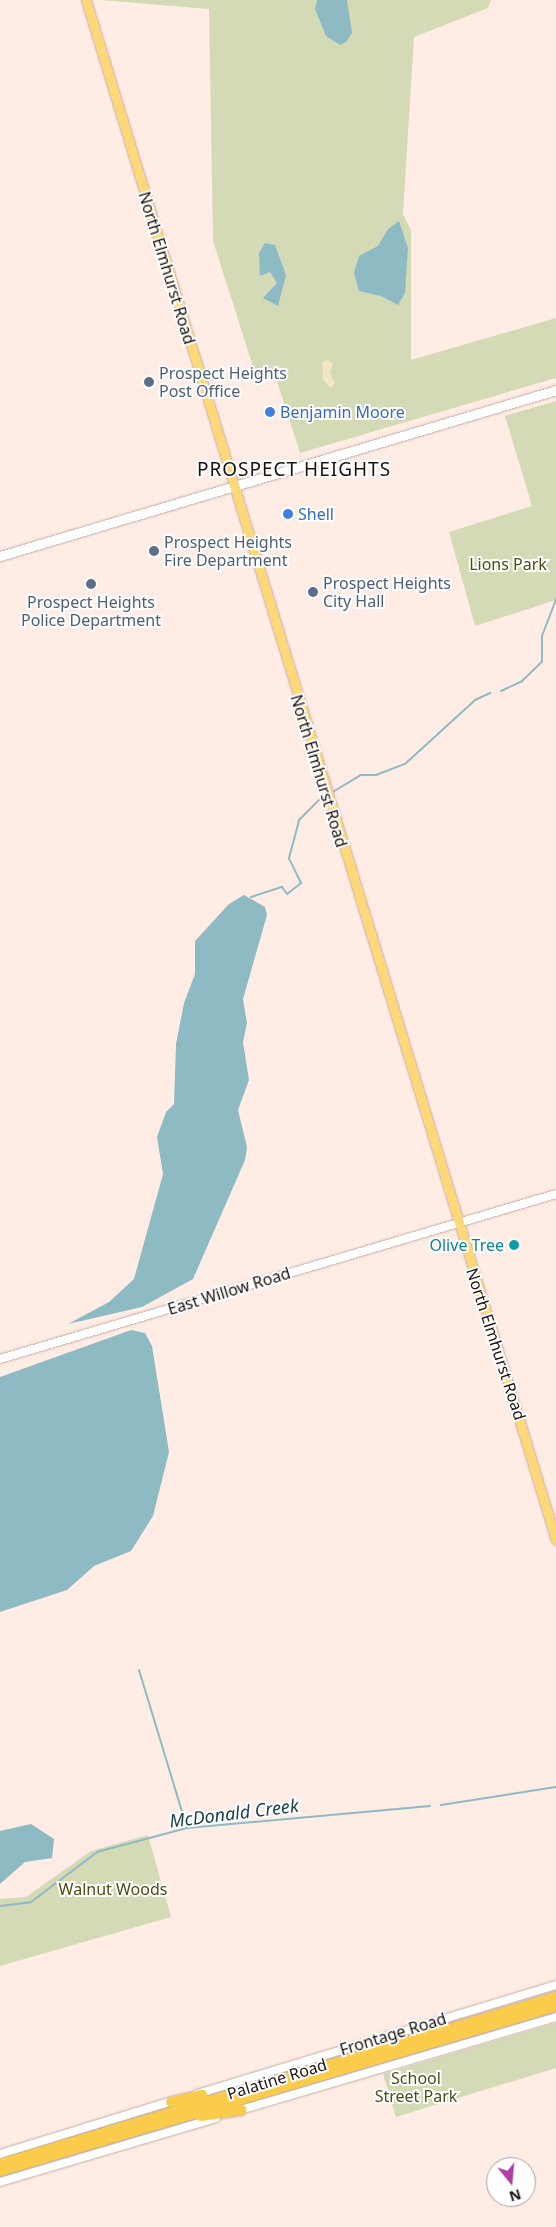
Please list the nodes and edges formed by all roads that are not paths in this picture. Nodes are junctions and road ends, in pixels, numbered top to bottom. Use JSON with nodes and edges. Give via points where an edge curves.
{"nodes":[{"id":1,"x":86,"y":0,"type":"edge"},
{"id":2,"x":556,"y":390,"type":"edge"},
{"id":3,"x":233,"y":487,"type":"junction"},
{"id":4,"x":0,"y":556,"type":"edge"},
{"id":5,"x":556,"y":1194,"type":"edge"},
{"id":6,"x":457,"y":1222,"type":"junction"},
{"id":7,"x":0,"y":1359,"type":"edge"},
{"id":8,"x":556,"y":1540,"type":"edge"},
{"id":9,"x":556,"y":1985,"type":"edge"},
{"id":10,"x":556,"y":1998,"type":"edge"},
{"id":11,"x":556,"y":2006,"type":"edge"},
{"id":12,"x":556,"y":2017,"type":"edge"},
{"id":13,"x":297,"y":2072,"type":"junction"},
{"id":14,"x":171,"y":2102,"type":"junction"},
{"id":15,"x":242,"y":2110,"type":"junction"},
{"id":16,"x":161,"y":2123,"type":"junction"},
{"id":17,"x":0,"y":2154,"type":"edge"},
{"id":18,"x":0,"y":2164,"type":"edge"},
{"id":19,"x":0,"y":2171,"type":"edge"},
{"id":20,"x":0,"y":2182,"type":"edge"}],
"edges":[{"from":1,"to":3,"type":"main road","name":"North Elmhurst Road"},
{"from":2,"to":3,"type":"main road"},
{"from":3,"to":4,"type":"main road"},
{"from":3,"to":6,"type":"main road","name":"North Elmhurst Road"},
{"from":5,"to":6,"type":"street","name":"East Willow Road"},
{"from":6,"to":7,"type":"street","name":"East Willow Road"},
{"from":6,"to":8,"type":"main road","name":"North Elmhurst Road"},
{"from":9,"to":14,"type":"street","name":"Frontage Road"},
{"from":10,"to":13,"type":"highway","name":"Palatine Road"},
{"from":11,"to":16,"type":"highway","name":"Palatine Road"},
{"from":12,"to":15,"type":"street","name":"Frontage Road"},
{"from":13,"to":14,"type":"highway"},
{"from":13,"to":18,"type":"highway","name":"Palatine Road"},
{"from":14,"to":17,"type":"street","name":"Frontage Road"},
{"from":15,"to":16,"type":"highway"},
{"from":15,"to":20,"type":"street","name":"Frontage Road"},
{"from":16,"to":19,"type":"highway","name":"Palatine Road"}]}
